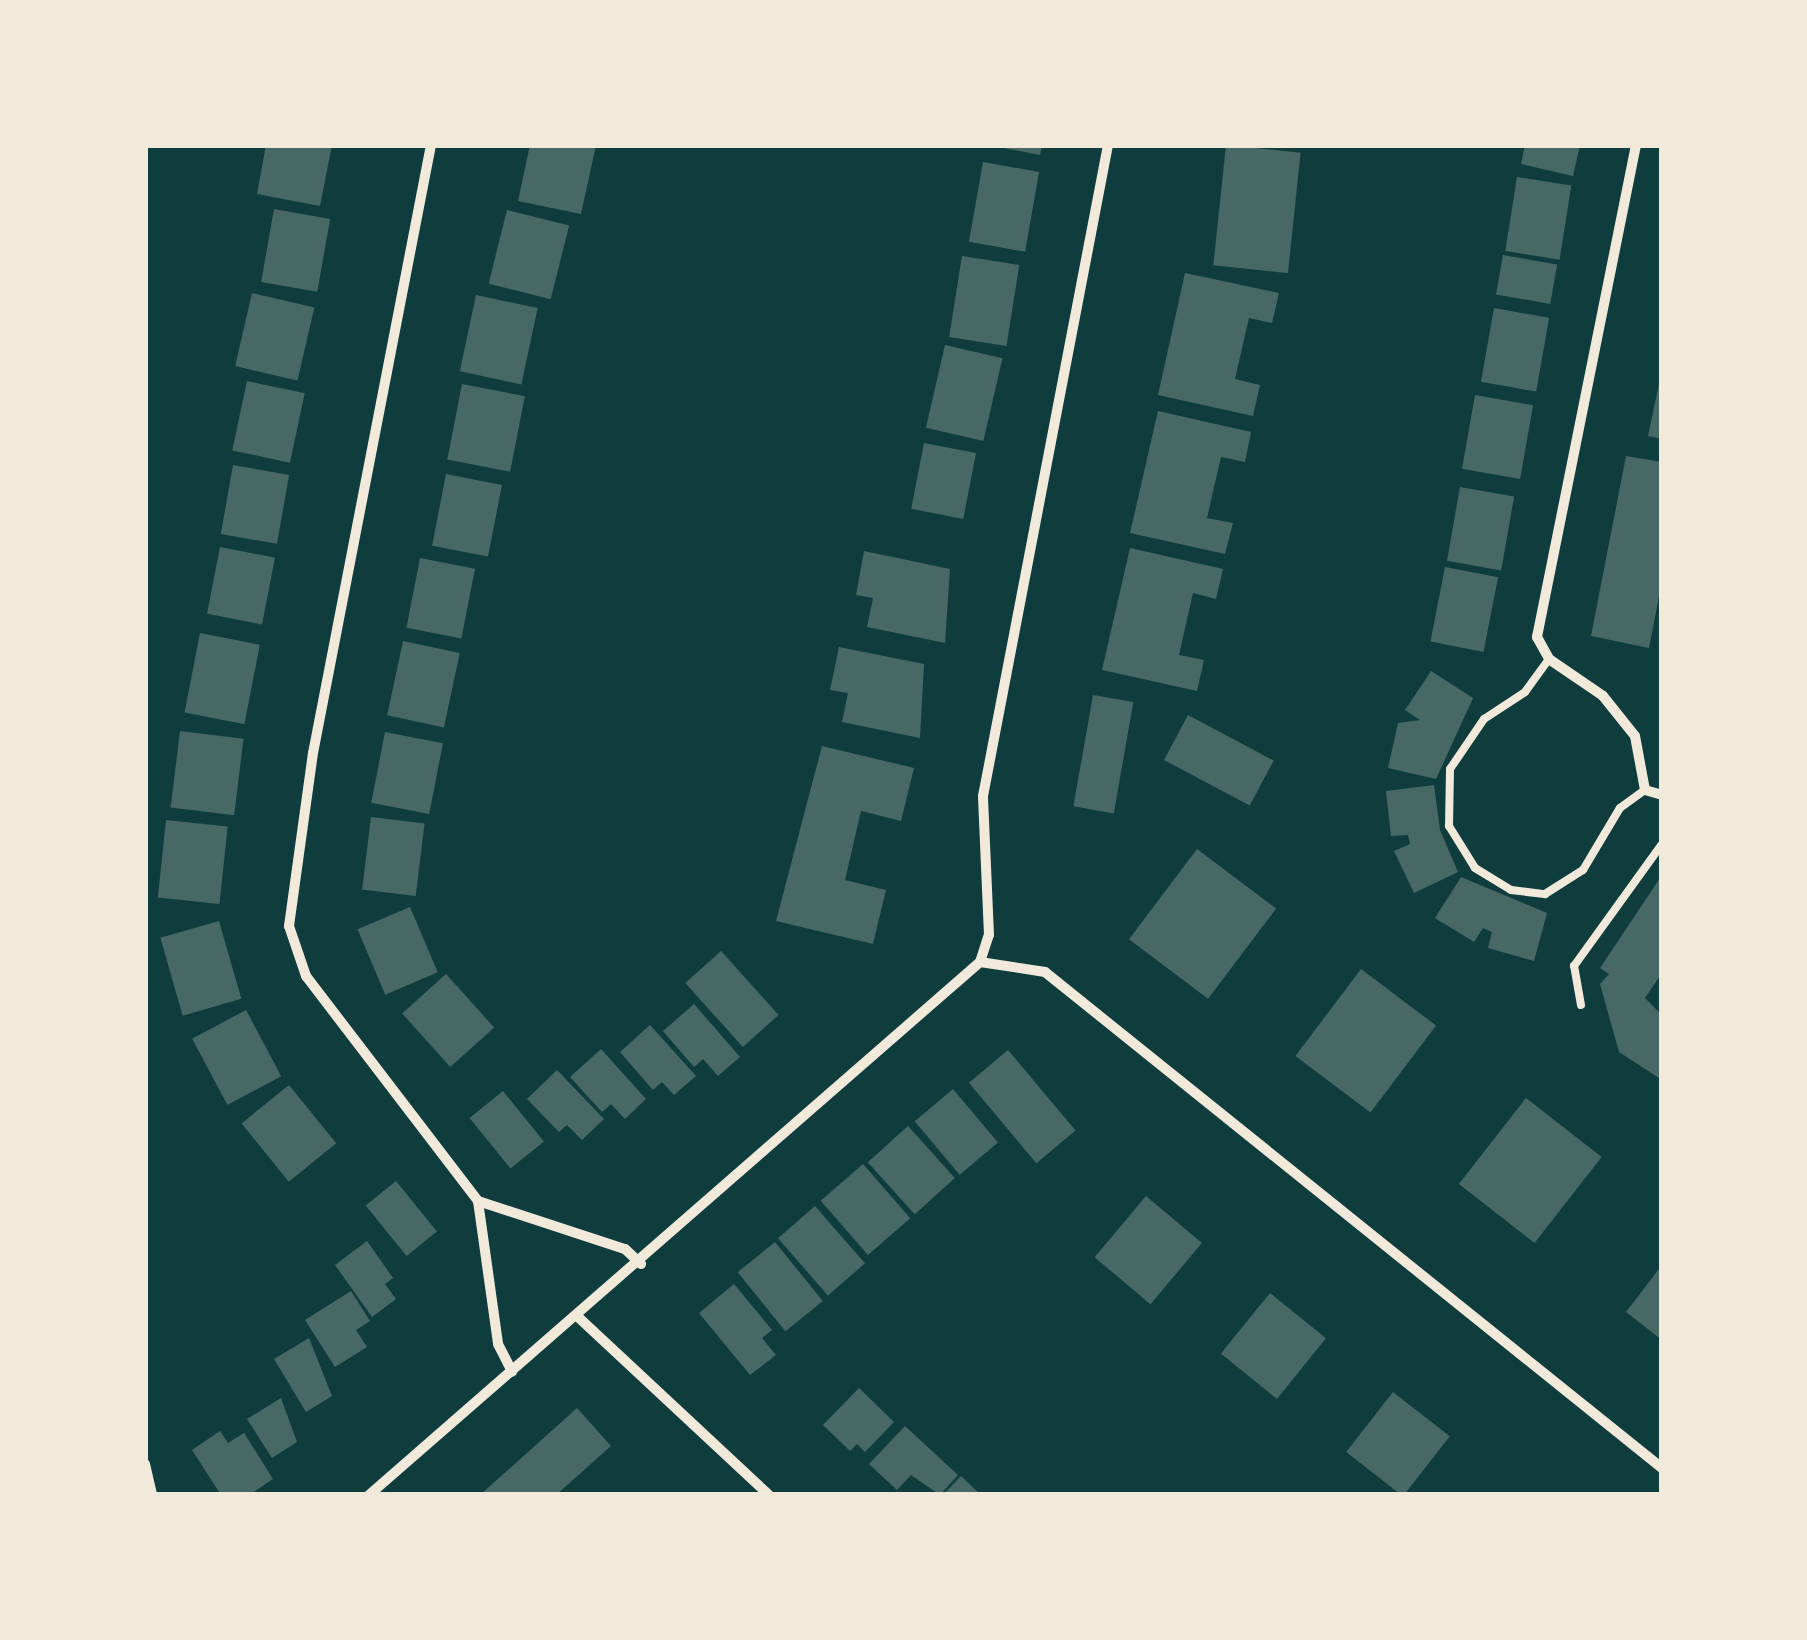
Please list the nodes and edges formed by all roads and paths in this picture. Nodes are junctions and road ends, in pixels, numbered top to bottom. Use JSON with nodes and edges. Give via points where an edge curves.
{"nodes":[{"id":1,"x":431,"y":145,"type":"edge"},
{"id":2,"x":1108,"y":145,"type":"edge"},
{"id":3,"x":1636,"y":145,"type":"edge"},
{"id":4,"x":1549,"y":659,"type":"junction"},
{"id":5,"x":1645,"y":790,"type":"junction"},
{"id":6,"x":1662,"y":795,"type":"edge"},
{"id":7,"x":1662,"y":844,"type":"edge"},
{"id":8,"x":980,"y":962,"type":"junction"},
{"id":9,"x":1581,"y":1005,"type":"dead end"},
{"id":10,"x":478,"y":1202,"type":"junction"},
{"id":11,"x":642,"y":1264,"type":"junction"},
{"id":12,"x":577,"y":1316,"type":"junction"},
{"id":13,"x":512,"y":1372,"type":"junction"},
{"id":14,"x":145,"y":1464,"type":"edge"},
{"id":15,"x":1662,"y":1468,"type":"edge"},
{"id":16,"x":152,"y":1495,"type":"edge"},
{"id":17,"x":369,"y":1495,"type":"edge"},
{"id":18,"x":769,"y":1495,"type":"edge"}],
"edges":[{"from":1,"to":10,"type":"street","via":[[313,752],[289,926],[306,976]]},
{"from":2,"to":8,"type":"street","via":[[982,796],[989,934]]},
{"from":3,"to":4,"type":"street","via":[[1540,610],[1537,637]]},
{"from":4,"to":5,"type":"street","via":[[1603,696],[1635,736]]},
{"from":4,"to":5,"type":"lane","via":[[1525,692],[1484,719],[1450,769],[1450,826],[1475,868],[1510,890],[1545,894],[1583,870],[1620,808]]},
{"from":5,"to":6,"type":"street"},
{"from":7,"to":9,"type":"lane","via":[[1574,966]]},
{"from":8,"to":11,"type":"street"},
{"from":8,"to":15,"type":"street","via":[[1044,972]]},
{"from":10,"to":11,"type":"street","via":[[625,1248]]},
{"from":10,"to":13,"type":"street","via":[[498,1344]]},
{"from":11,"to":12,"type":"street"},
{"from":12,"to":13,"type":"street"},
{"from":12,"to":18,"type":"street"},
{"from":13,"to":17,"type":"street"},
{"from":14,"to":16,"type":"street"}]}
